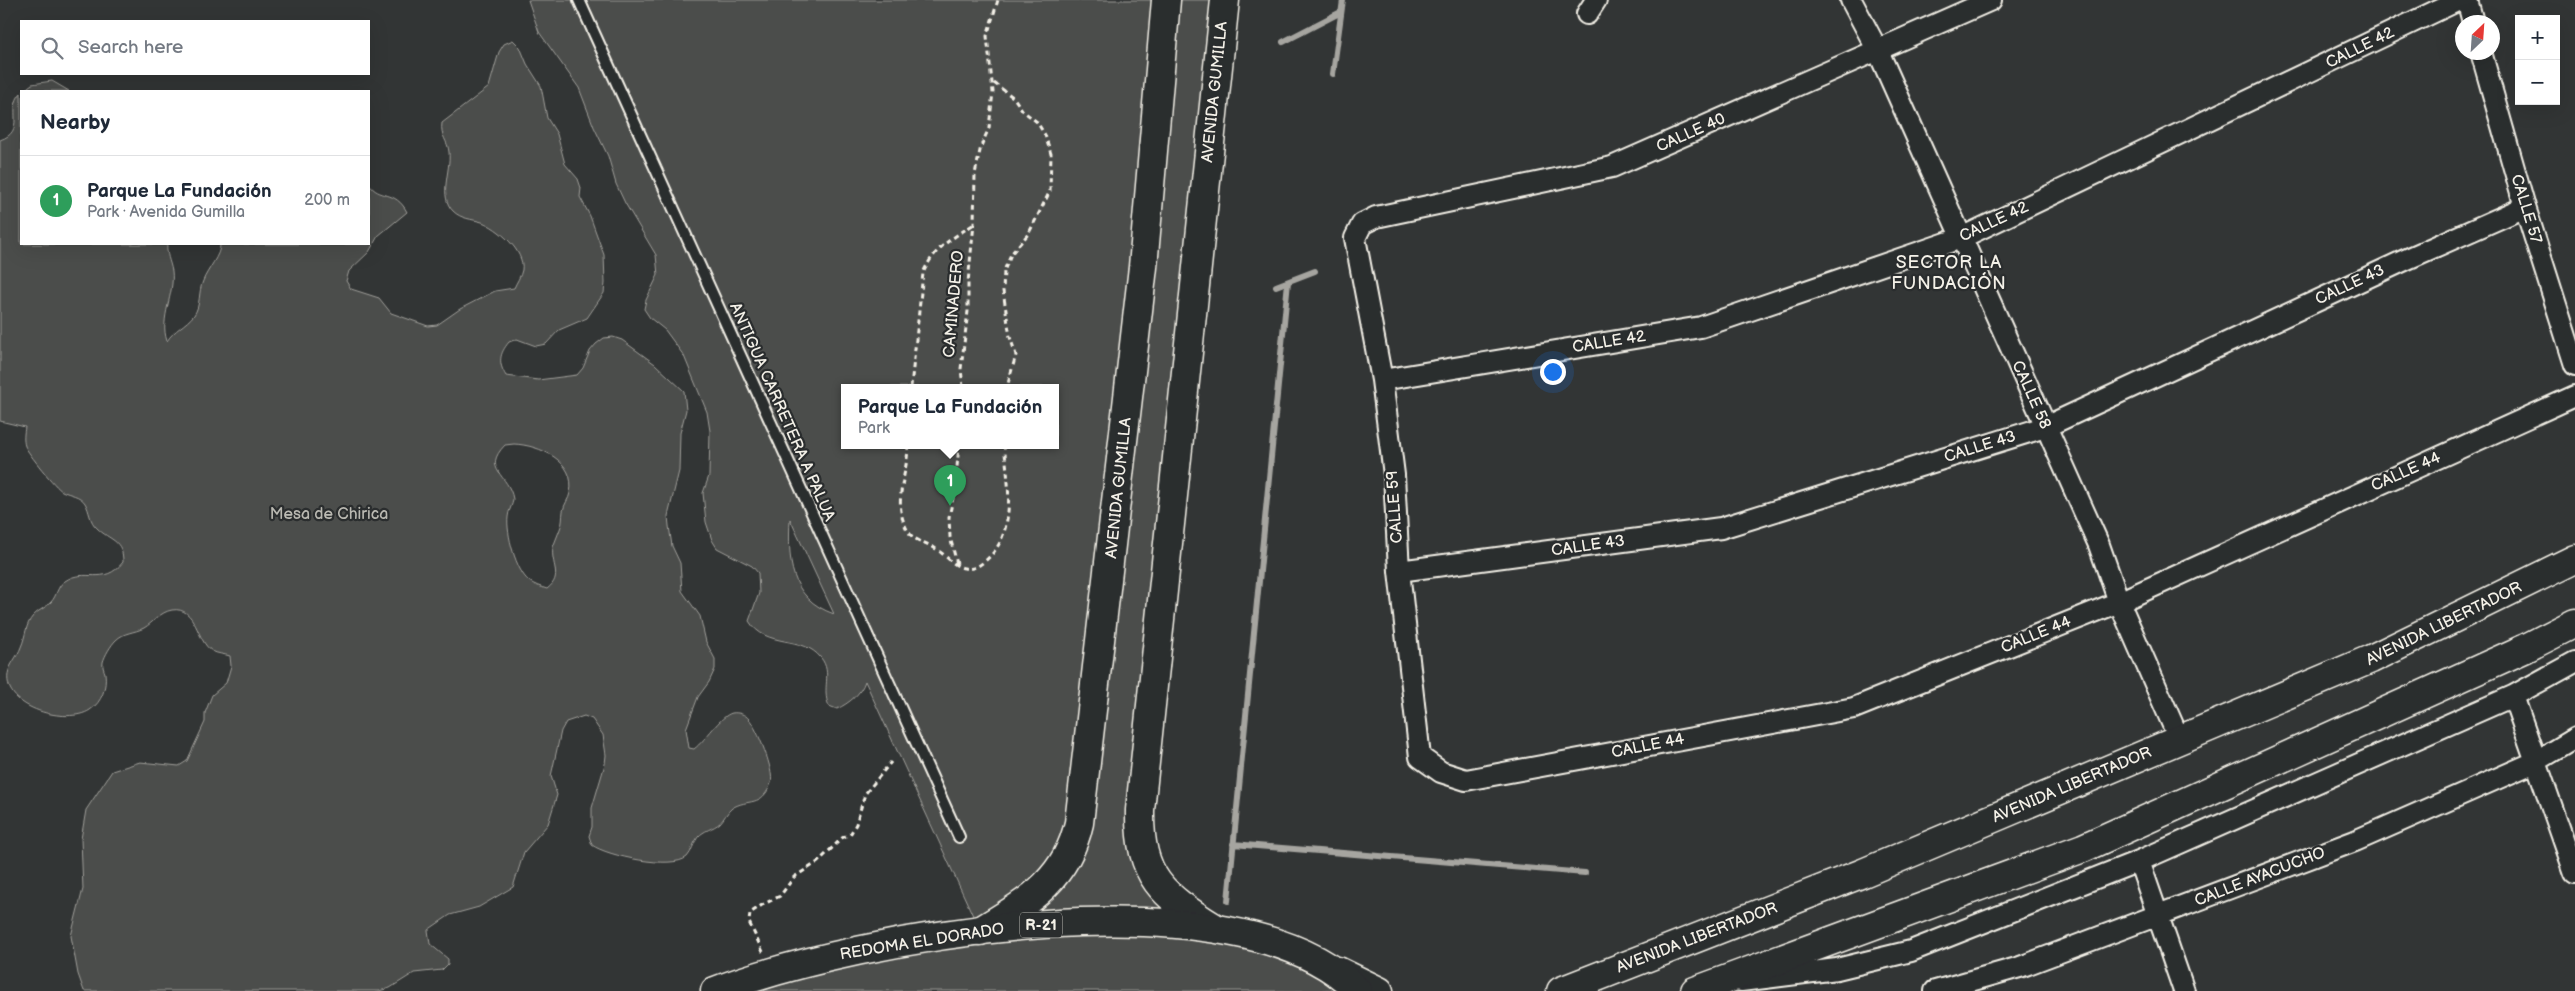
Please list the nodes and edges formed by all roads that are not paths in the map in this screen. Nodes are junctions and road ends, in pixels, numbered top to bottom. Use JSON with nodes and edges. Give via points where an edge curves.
{"nodes":[{"id":1,"x":579,"y":0,"type":"edge"},
{"id":2,"x":1166,"y":0,"type":"edge"},
{"id":3,"x":1225,"y":0,"type":"edge"},
{"id":4,"x":1851,"y":0,"type":"edge"},
{"id":5,"x":1991,"y":0,"type":"edge"},
{"id":6,"x":2460,"y":0,"type":"edge"},
{"id":7,"x":2467,"y":0,"type":"edge"},
{"id":8,"x":2471,"y":15,"type":"edge"},
{"id":9,"x":1878,"y":51,"type":"junction"},
{"id":10,"x":2484,"y":60,"type":"edge"},
{"id":11,"x":2525,"y":207,"type":"junction"},
{"id":12,"x":1376,"y":217,"type":"joint"},
{"id":13,"x":1961,"y":238,"type":"junction"},
{"id":14,"x":2575,"y":364,"type":"edge"},
{"id":15,"x":1382,"y":380,"type":"junction"},
{"id":16,"x":2575,"y":396,"type":"edge"},
{"id":17,"x":2045,"y":427,"type":"junction"},
{"id":18,"x":2575,"y":559,"type":"edge"},
{"id":19,"x":1399,"y":571,"type":"junction"},
{"id":20,"x":2119,"y":602,"type":"junction"},
{"id":21,"x":2575,"y":623,"type":"edge"},
{"id":22,"x":2575,"y":662,"type":"edge"},
{"id":23,"x":2513,"y":696,"type":"junction"},
{"id":24,"x":2575,"y":738,"type":"edge"},
{"id":25,"x":2180,"y":741,"type":"junction"},
{"id":26,"x":2535,"y":762,"type":"junction"},
{"id":27,"x":1466,"y":780,"type":"joint"},
{"id":28,"x":959,"y":837,"type":"dead end"},
{"id":29,"x":2139,"y":861,"type":"junction"},
{"id":30,"x":2575,"y":873,"type":"edge"},
{"id":31,"x":2158,"y":915,"type":"junction"},
{"id":32,"x":1215,"y":928,"type":"junction"},
{"id":33,"x":980,"y":931,"type":"junction"},
{"id":34,"x":1302,"y":953,"type":"junction"},
{"id":35,"x":1706,"y":987,"type":"edge"},
{"id":36,"x":715,"y":991,"type":"edge"},
{"id":37,"x":1358,"y":991,"type":"edge"},
{"id":38,"x":1379,"y":991,"type":"edge"},
{"id":39,"x":1561,"y":991,"type":"edge"},
{"id":40,"x":1935,"y":991,"type":"edge"},
{"id":41,"x":2184,"y":991,"type":"edge"}],
"edges":[{"from":1,"to":28,"type":"lane","name":"ANTIGUA CARRETERA A PALUA"},
{"from":2,"to":33,"type":"main road","name":"AVENIDA GUMILLA","via":[[1143,267],[1079,823],[1070,851],[1053,879],[1037,894]]},
{"from":3,"to":32,"type":"main road","name":"AVENIDA GUMILLA","via":[[1140,810],[1140,832],[1147,865],[1156,881],[1171,899]]},
{"from":4,"to":9,"type":"street","name":"CALLE 58"},
{"from":5,"to":9,"type":"street","name":"CALLE 40"},
{"from":6,"to":13,"type":"street","name":"CALLE 42"},
{"from":7,"to":8,"type":"street"},
{"from":9,"to":12,"type":"street","name":"CALLE 40","via":[[1612,167]]},
{"from":9,"to":13,"type":"street","name":"CALLE 58"},
{"from":10,"to":11,"type":"street","name":"CALLE 57"},
{"from":11,"to":14,"type":"street","name":"CALLE 57"},
{"from":11,"to":17,"type":"street","name":"CALLE 43"},
{"from":12,"to":15,"type":"street","name":"CALLE 59","via":[[1362,224],[1355,238]]},
{"from":13,"to":15,"type":"street","name":"CALLE 42","via":[[1701,327]]},
{"from":13,"to":17,"type":"street","name":"CALLE 58"},
{"from":15,"to":19,"type":"street","name":"CALLE 59","via":[[1394,475]]},
{"from":16,"to":20,"type":"street","name":"CALLE 44"},
{"from":17,"to":19,"type":"street","name":"CALLE 43","via":[[1720,528]]},
{"from":17,"to":20,"type":"street","name":"CALLE 58","via":[[2099,545]]},
{"from":18,"to":25,"type":"main road","name":"AVENIDA LIBERTADOR","via":[[2371,659]]},
{"from":19,"to":27,"type":"street","name":"CALLE 59","via":[[1420,757],[1442,772]]},
{"from":20,"to":25,"type":"street","name":"CALLE 58"},
{"from":20,"to":27,"type":"street","name":"CALLE 44","via":[[1854,708]]},
{"from":21,"to":35,"type":"main road","via":[[2083,848]]},
{"from":22,"to":23,"type":"street"},
{"from":23,"to":26,"type":"street"},
{"from":23,"to":29,"type":"street"},
{"from":24,"to":26,"type":"street","name":"CALLE AYACUCHO"},
{"from":25,"to":39,"type":"main road","name":"AVENIDA LIBERTADOR","via":[[1863,873]]},
{"from":26,"to":30,"type":"street"},
{"from":26,"to":31,"type":"street","name":"CALLE AYACUCHO","via":[[2354,841]]},
{"from":29,"to":31,"type":"street"},
{"from":29,"to":35,"type":"street","via":[[1911,951],[1837,969]]},
{"from":31,"to":40,"type":"street","name":"CALLE AYACUCHO","via":[[2020,968]]},
{"from":31,"to":41,"type":"street"},
{"from":32,"to":33,"type":"main road","name":"REDOMA EL DORADO","number":"R-21","via":[[1162,922],[1103,921]]},
{"from":32,"to":34,"type":"main road","name":"REDOMA EL DORADO","number":"R-21","via":[[1262,938]]},
{"from":33,"to":36,"type":"main road","name":"REDOMA EL DORADO","number":"R-21","via":[[873,948],[770,971]]},
{"from":34,"to":37,"type":"main road","name":"REDOMA EL DORADO","number":"R-21","via":[[1335,971]]},
{"from":34,"to":38,"type":"main road"}]}
